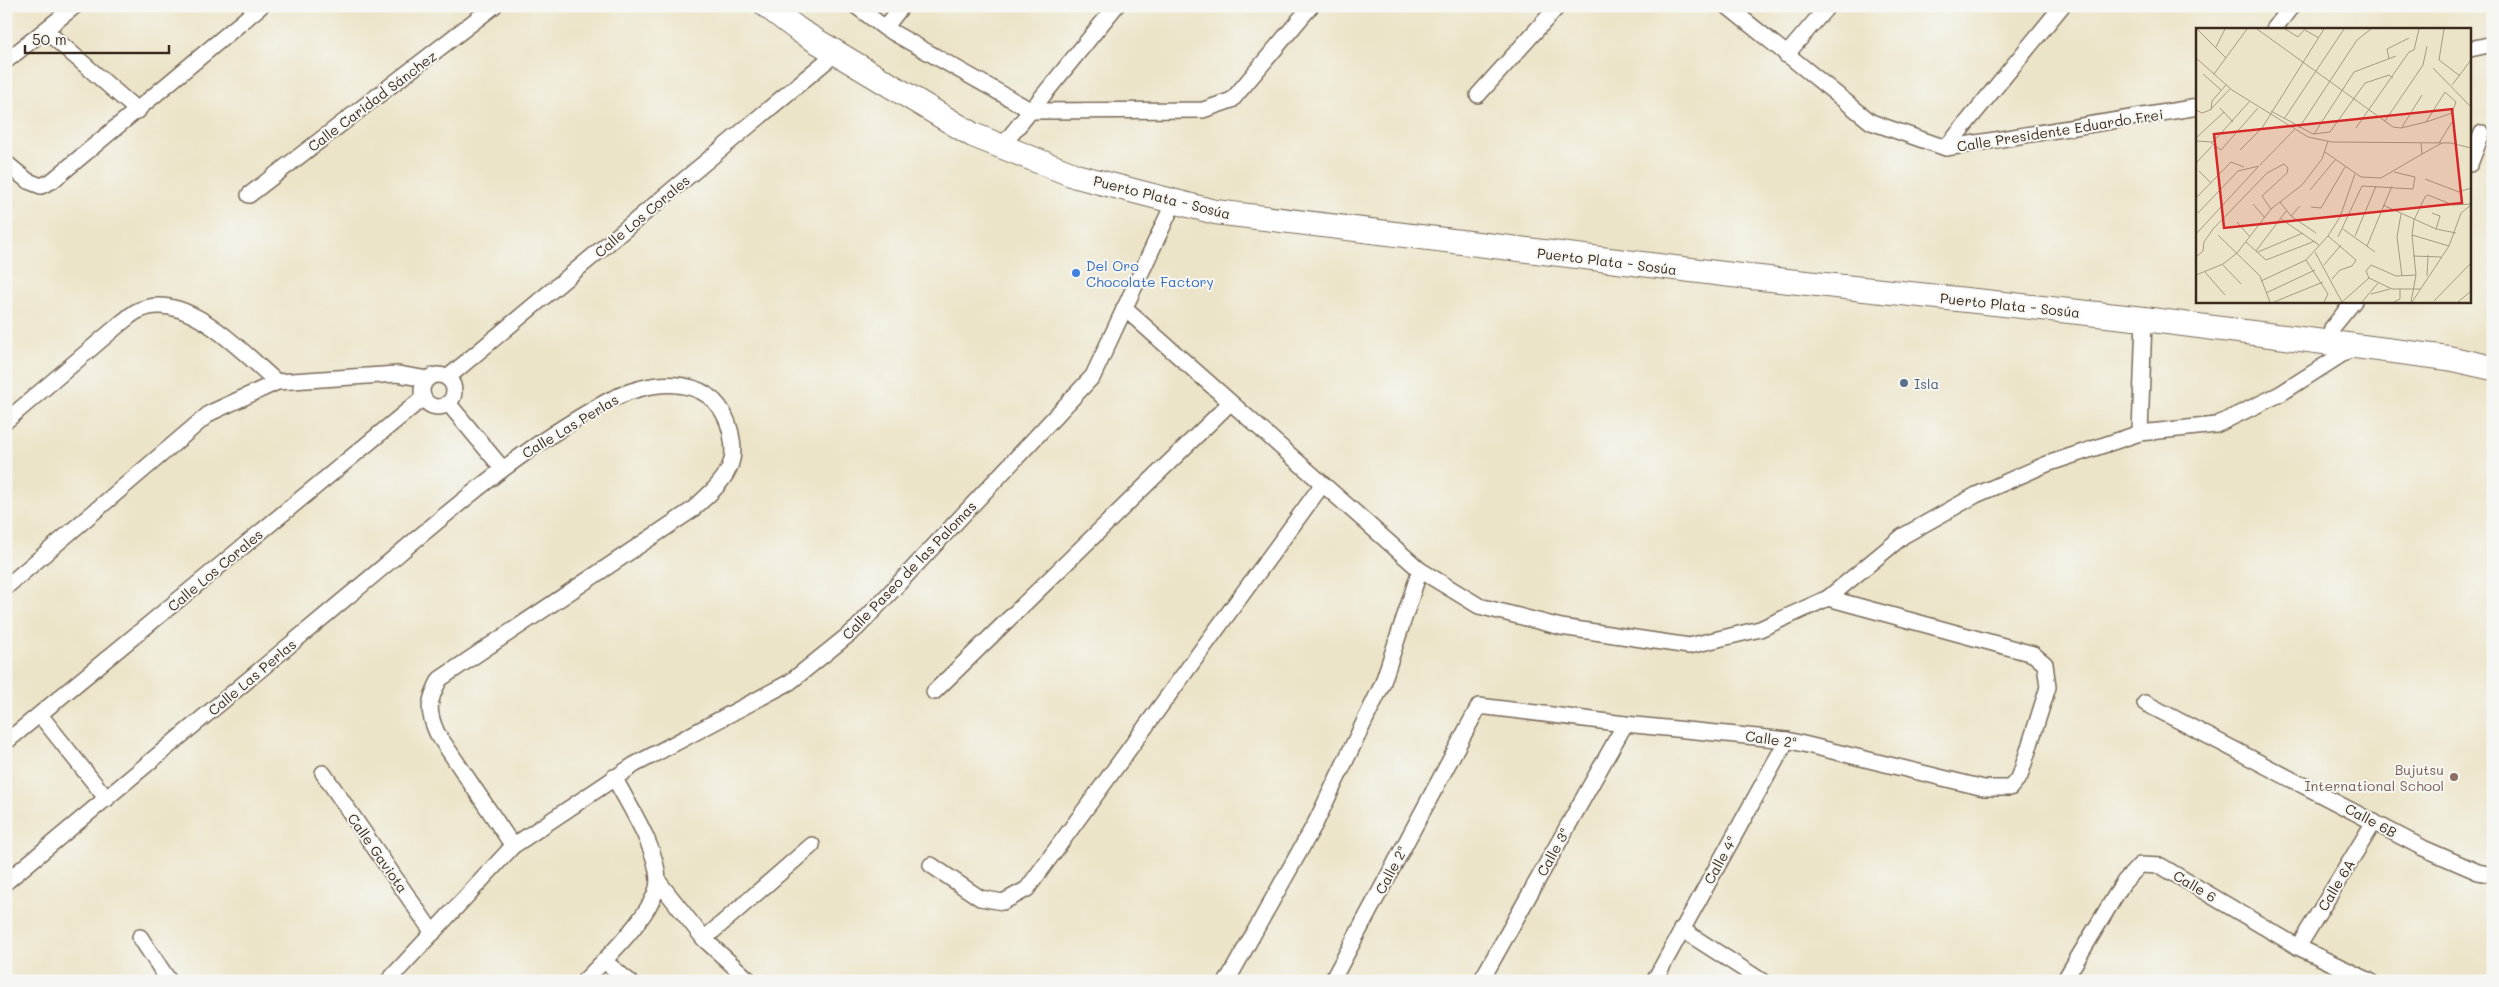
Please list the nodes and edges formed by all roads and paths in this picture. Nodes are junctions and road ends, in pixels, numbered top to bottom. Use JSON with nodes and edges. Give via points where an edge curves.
{"nodes":[{"id":1,"x":74,"y":6,"type":"edge"},
{"id":2,"x":261,"y":6,"type":"edge"},
{"id":3,"x":494,"y":6,"type":"edge"},
{"id":4,"x":767,"y":6,"type":"edge"},
{"id":5,"x":856,"y":6,"type":"edge"},
{"id":6,"x":902,"y":6,"type":"edge"},
{"id":7,"x":1116,"y":6,"type":"edge"},
{"id":8,"x":1311,"y":6,"type":"edge"},
{"id":9,"x":1558,"y":6,"type":"edge"},
{"id":10,"x":1727,"y":6,"type":"edge"},
{"id":11,"x":1828,"y":6,"type":"edge"},
{"id":12,"x":2062,"y":6,"type":"edge"},
{"id":13,"x":2292,"y":6,"type":"edge"},
{"id":14,"x":885,"y":28,"type":"junction"},
{"id":15,"x":2275,"y":28,"type":"edge"},
{"id":16,"x":46,"y":31,"type":"junction"},
{"id":17,"x":2493,"y":44,"type":"edge"},
{"id":18,"x":2472,"y":49,"type":"edge"},
{"id":19,"x":836,"y":53,"type":"junction"},
{"id":20,"x":1786,"y":55,"type":"junction"},
{"id":21,"x":6,"y":61,"type":"edge"},
{"id":22,"x":1478,"y":95,"type":"dead end"},
{"id":23,"x":2196,"y":107,"type":"edge"},
{"id":24,"x":138,"y":111,"type":"junction"},
{"id":25,"x":1032,"y":111,"type":"junction"},
{"id":26,"x":2482,"y":133,"type":"dead end"},
{"id":27,"x":1002,"y":146,"type":"junction"},
{"id":28,"x":1946,"y":148,"type":"junction"},
{"id":29,"x":2472,"y":159,"type":"edge"},
{"id":30,"x":6,"y":163,"type":"edge"},
{"id":31,"x":250,"y":195,"type":"dead end"},
{"id":32,"x":1174,"y":202,"type":"junction"},
{"id":33,"x":2353,"y":302,"type":"edge"},
{"id":34,"x":1124,"y":308,"type":"junction"},
{"id":35,"x":2144,"y":319,"type":"junction"},
{"id":36,"x":2329,"y":343,"type":"junction"},
{"id":37,"x":2355,"y":346,"type":"junction"},
{"id":38,"x":2493,"y":368,"type":"edge"},
{"id":39,"x":447,"y":378,"type":"junction"},
{"id":40,"x":427,"y":379,"type":"junction"},
{"id":41,"x":277,"y":382,"type":"junction"},
{"id":42,"x":423,"y":398,"type":"junction"},
{"id":43,"x":448,"y":402,"type":"junction"},
{"id":44,"x":1230,"y":403,"type":"junction"},
{"id":45,"x":6,"y":421,"type":"edge"},
{"id":46,"x":2140,"y":433,"type":"junction"},
{"id":47,"x":502,"y":468,"type":"junction"},
{"id":48,"x":1322,"y":485,"type":"junction"},
{"id":49,"x":1420,"y":570,"type":"junction"},
{"id":50,"x":6,"y":587,"type":"edge"},
{"id":51,"x":1828,"y":598,"type":"junction"},
{"id":52,"x":934,"y":692,"type":"dead end"},
{"id":53,"x":2145,"y":702,"type":"dead end"},
{"id":54,"x":40,"y":714,"type":"junction"},
{"id":55,"x":1625,"y":724,"type":"junction"},
{"id":56,"x":1787,"y":740,"type":"junction"},
{"id":57,"x":6,"y":742,"type":"edge"},
{"id":58,"x":323,"y":773,"type":"dead end"},
{"id":59,"x":614,"y":777,"type":"junction"},
{"id":60,"x":107,"y":799,"type":"junction"},
{"id":61,"x":2374,"y":822,"type":"junction"},
{"id":62,"x":812,"y":845,"type":"dead end"},
{"id":63,"x":513,"y":846,"type":"junction"},
{"id":64,"x":931,"y":865,"type":"dead end"},
{"id":65,"x":2493,"y":875,"type":"edge"},
{"id":66,"x":658,"y":881,"type":"junction"},
{"id":67,"x":6,"y":882,"type":"edge"},
{"id":68,"x":1682,"y":929,"type":"junction"},
{"id":69,"x":433,"y":933,"type":"junction"},
{"id":70,"x":140,"y":937,"type":"dead end"},
{"id":71,"x":704,"y":939,"type":"junction"},
{"id":72,"x":2298,"y":947,"type":"junction"},
{"id":73,"x":604,"y":961,"type":"junction"},
{"id":74,"x":169,"y":981,"type":"edge"},
{"id":75,"x":388,"y":981,"type":"edge"},
{"id":76,"x":584,"y":981,"type":"edge"},
{"id":77,"x":629,"y":981,"type":"edge"},
{"id":78,"x":750,"y":981,"type":"edge"},
{"id":79,"x":1227,"y":981,"type":"edge"},
{"id":80,"x":1332,"y":981,"type":"edge"},
{"id":81,"x":1481,"y":981,"type":"edge"},
{"id":82,"x":1654,"y":981,"type":"edge"},
{"id":83,"x":1762,"y":981,"type":"edge"},
{"id":84,"x":2064,"y":981,"type":"edge"},
{"id":85,"x":2370,"y":981,"type":"edge"}],
"edges":[{"from":1,"to":16,"type":"street"},
{"from":2,"to":24,"type":"street"},
{"from":3,"to":31,"type":"street","name":"Calle Caridad Sánchez"},
{"from":4,"to":19,"type":"main road","name":"Puerto Plata - Sosúa"},
{"from":5,"to":14,"type":"street"},
{"from":6,"to":14,"type":"street"},
{"from":7,"to":25,"type":"street"},
{"from":8,"to":25,"type":"street","via":[[1232,100],[1203,110]]},
{"from":9,"to":22,"type":"street"},
{"from":10,"to":20,"type":"street","name":"Calle Presidente Eduardo Frei"},
{"from":11,"to":20,"type":"street"},
{"from":12,"to":28,"type":"street"},
{"from":13,"to":15,"type":"street"},
{"from":14,"to":25,"type":"street"},
{"from":16,"to":21,"type":"street"},
{"from":16,"to":24,"type":"street"},
{"from":17,"to":18,"type":"street"},
{"from":19,"to":27,"type":"main road","name":"Puerto Plata - Sosúa","via":[[973,134]]},
{"from":19,"to":39,"type":"street","name":"Calle Los Corales"},
{"from":20,"to":28,"type":"street","name":"Calle Presidente Eduardo Frei","via":[[1871,122]]},
{"from":23,"to":28,"type":"street","name":"Calle Presidente Eduardo Frei"},
{"from":24,"to":30,"type":"street","via":[[52,181],[41,186],[28,181]]},
{"from":25,"to":27,"type":"street"},
{"from":26,"to":29,"type":"street"},
{"from":27,"to":32,"type":"main road","name":"Puerto Plata - Sosúa","via":[[1076,176]]},
{"from":32,"to":34,"type":"street","name":"Calle Paseo de las Palomas"},
{"from":32,"to":35,"type":"main road","name":"Puerto Plata - Sosúa","via":[[1215,212],[1360,232]]},
{"from":33,"to":36,"type":"street","via":[[2332,328]]},
{"from":34,"to":44,"type":"street"},
{"from":34,"to":59,"type":"street","name":"Calle Paseo de las Palomas","via":[[1093,376],[857,628],[790,682]]},
{"from":35,"to":36,"type":"main road","name":"Puerto Plata - Sosúa"},
{"from":35,"to":46,"type":"street"},
{"from":36,"to":37,"type":"main road","name":"Puerto Plata - Sosúa"},
{"from":37,"to":38,"type":"main road","name":"Puerto Plata - Sosúa","via":[[2448,358]]},
{"from":37,"to":46,"type":"street","via":[[2280,394],[2216,425]]},
{"from":39,"to":40,"type":"street","via":[[433,375]]},
{"from":39,"to":43,"type":"street","via":[[453,390]]},
{"from":40,"to":41,"type":"street","via":[[397,374]]},
{"from":40,"to":42,"type":"street","via":[[423,384]]},
{"from":41,"to":45,"type":"street","via":[[203,320],[183,309],[160,305],[140,310],[127,319]]},
{"from":41,"to":50,"type":"street","via":[[210,413]]},
{"from":42,"to":43,"type":"street","via":[[435,406]]},
{"from":42,"to":54,"type":"street","name":"Calle Los Corales"},
{"from":43,"to":47,"type":"street"},
{"from":44,"to":48,"type":"street"},
{"from":44,"to":52,"type":"street"},
{"from":46,"to":51,"type":"street","via":[[2047,464],[1976,495],[1903,536]]},
{"from":47,"to":60,"type":"street","name":"Calle Las Perlas"},
{"from":47,"to":63,"type":"street","name":"Calle Las Perlas","via":[[606,402],[634,388],[665,383],[696,389],[722,408],[732,434],[731,463],[716,488],[692,510],[440,680],[431,696],[429,716],[437,733]]},
{"from":48,"to":49,"type":"street"},
{"from":48,"to":64,"type":"street","via":[[1027,889],[1003,902],[980,898]]},
{"from":49,"to":51,"type":"street","via":[[1480,606],[1561,627],[1689,646],[1760,629]]},
{"from":49,"to":79,"type":"street","via":[[1382,685],[1316,822]]},
{"from":51,"to":56,"type":"street","name":"Calle 2ª","via":[[2033,654],[2045,664],[2048,688],[2020,776],[2010,788],[1984,788]]},
{"from":53,"to":61,"type":"street","name":"Calle 6B"},
{"from":54,"to":57,"type":"street","name":"Calle Los Corales"},
{"from":54,"to":60,"type":"street"},
{"from":55,"to":56,"type":"street","name":"Calle 2ª"},
{"from":55,"to":80,"type":"street","name":"Calle 2ª","via":[[1479,706]]},
{"from":55,"to":81,"type":"street","name":"Calle 3ª"},
{"from":56,"to":68,"type":"street","name":"Calle 4ª"},
{"from":58,"to":69,"type":"street","name":"Calle Gaviota"},
{"from":59,"to":63,"type":"street","name":"Calle Paseo de las Palomas"},
{"from":59,"to":66,"type":"street","via":[[652,851]]},
{"from":60,"to":67,"type":"street","name":"Calle Las Perlas"},
{"from":61,"to":65,"type":"street","name":"Calle 6B","via":[[2423,848],[2478,872]]},
{"from":61,"to":72,"type":"street","name":"Calle 6A"},
{"from":62,"to":71,"type":"street"},
{"from":63,"to":69,"type":"street","name":"Calle Paseo de las Palomas"},
{"from":66,"to":71,"type":"street"},
{"from":66,"to":73,"type":"street","via":[[650,907]]},
{"from":68,"to":82,"type":"street","name":"Calle 4ª"},
{"from":68,"to":83,"type":"street"},
{"from":69,"to":75,"type":"street","name":"Calle Paseo de las Palomas"},
{"from":70,"to":74,"type":"street"},
{"from":71,"to":78,"type":"street"},
{"from":72,"to":84,"type":"street","name":"Calle 6","via":[[2161,866],[2140,865],[2123,883]]},
{"from":72,"to":85,"type":"street","name":"Calle 6"},
{"from":73,"to":76,"type":"street"},
{"from":73,"to":77,"type":"street"}]}
